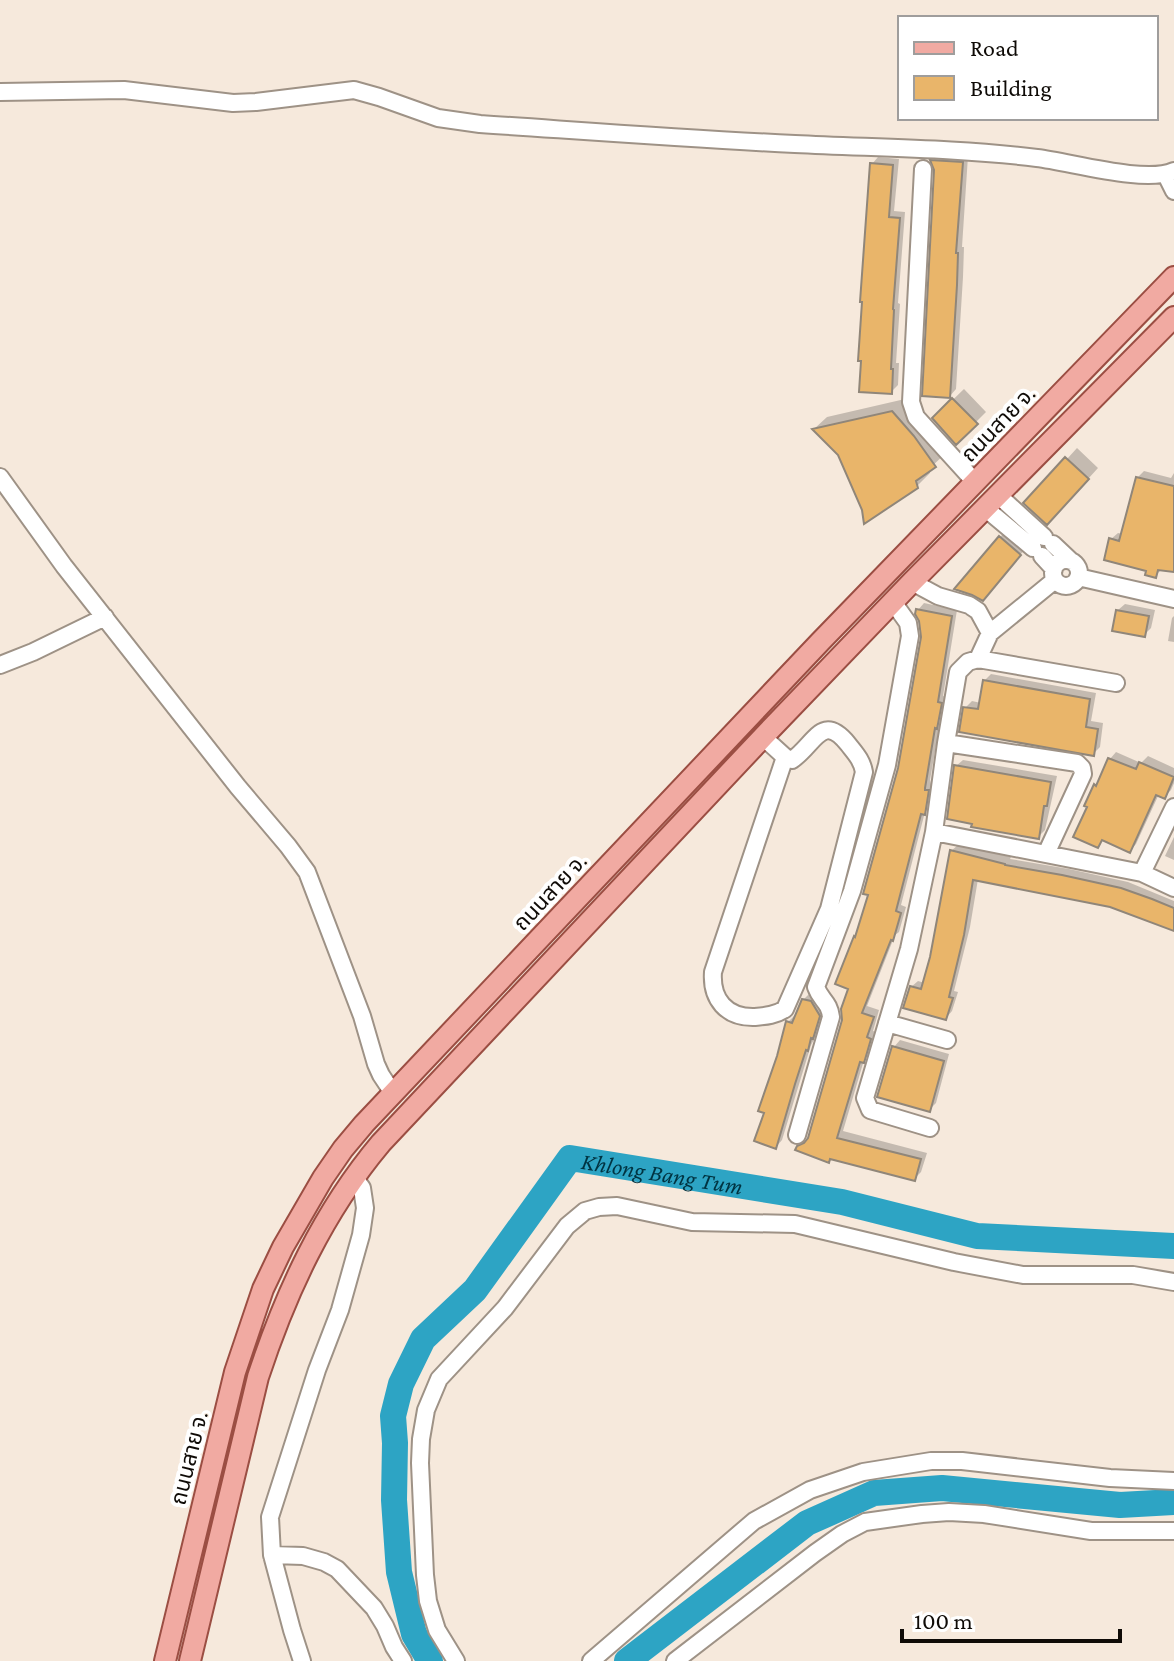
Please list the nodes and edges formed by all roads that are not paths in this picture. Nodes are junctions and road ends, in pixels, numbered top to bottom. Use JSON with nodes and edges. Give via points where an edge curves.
{"nodes":[{"id":1,"x":0,"y":92,"type":"edge"},
{"id":2,"x":923,"y":169,"type":"dead end"},
{"id":3,"x":1170,"y":173,"type":"edge"},
{"id":4,"x":1174,"y":191,"type":"edge"},
{"id":5,"x":1174,"y":277,"type":"edge"},
{"id":6,"x":1174,"y":317,"type":"edge"},
{"id":7,"x":0,"y":477,"type":"edge"},
{"id":8,"x":975,"y":482,"type":"junction"},
{"id":9,"x":991,"y":502,"type":"junction"},
{"id":10,"x":1047,"y":556,"type":"junction"},
{"id":11,"x":1078,"y":577,"type":"junction"},
{"id":12,"x":912,"y":582,"type":"junction"},
{"id":13,"x":1174,"y":599,"type":"edge"},
{"id":14,"x":893,"y":602,"type":"junction"},
{"id":15,"x":105,"y":617,"type":"junction"},
{"id":16,"x":990,"y":633,"type":"junction"},
{"id":17,"x":978,"y":659,"type":"junction"},
{"id":18,"x":0,"y":665,"type":"edge"},
{"id":19,"x":1116,"y":683,"type":"dead end"},
{"id":20,"x":763,"y":737,"type":"junction"},
{"id":21,"x":946,"y":743,"type":"junction"},
{"id":22,"x":785,"y":757,"type":"junction"},
{"id":23,"x":1174,"y":807,"type":"edge"},
{"id":24,"x":934,"y":832,"type":"junction"},
{"id":25,"x":1046,"y":854,"type":"junction"},
{"id":26,"x":1142,"y":873,"type":"junction"},
{"id":27,"x":1174,"y":888,"type":"edge"},
{"id":28,"x":887,"y":1023,"type":"junction"},
{"id":29,"x":947,"y":1040,"type":"dead end"},
{"id":30,"x":393,"y":1093,"type":"junction"},
{"id":31,"x":930,"y":1128,"type":"dead end"},
{"id":32,"x":797,"y":1135,"type":"dead end"},
{"id":33,"x":354,"y":1177,"type":"junction"},
{"id":34,"x":1174,"y":1282,"type":"edge"},
{"id":35,"x":1174,"y":1481,"type":"edge"},
{"id":36,"x":1174,"y":1531,"type":"edge"},
{"id":37,"x":272,"y":1555,"type":"junction"},
{"id":38,"x":165,"y":1661,"type":"edge"},
{"id":39,"x":190,"y":1661,"type":"edge"},
{"id":40,"x":302,"y":1661,"type":"edge"},
{"id":41,"x":403,"y":1661,"type":"edge"},
{"id":42,"x":456,"y":1661,"type":"edge"},
{"id":43,"x":591,"y":1661,"type":"edge"},
{"id":44,"x":675,"y":1661,"type":"edge"}],
"edges":[{"from":1,"to":3,"type":"street","via":[[124,90],[233,103],[354,90],[438,118],[480,124],[978,153],[1144,176]]},
{"from":2,"to":8,"type":"street","via":[[911,402],[916,417]]},
{"from":3,"to":4,"type":"street"},
{"from":5,"to":8,"type":"main road","name":"ถนนสาย จ."},
{"from":6,"to":9,"type":"main road"},
{"from":7,"to":15,"type":"street"},
{"from":8,"to":30,"type":"main road","name":"ถนนสาย จ."},
{"from":9,"to":10,"type":"street"},
{"from":9,"to":12,"type":"main road"},
{"from":10,"to":11,"type":"street","via":[[1058,563],[1071,561],[1078,567]]},
{"from":10,"to":11,"type":"street","via":[[1059,584],[1070,585]]},
{"from":10,"to":16,"type":"street"},
{"from":11,"to":13,"type":"street"},
{"from":12,"to":14,"type":"main road"},
{"from":12,"to":16,"type":"street","via":[[969,605]]},
{"from":14,"to":20,"type":"main road"},
{"from":14,"to":32,"type":"street","via":[[908,623],[910,636],[893,736],[852,891],[816,987],[830,1006],[831,1017]]},
{"from":15,"to":18,"type":"street"},
{"from":15,"to":30,"type":"street","via":[[307,872],[376,1064]]},
{"from":16,"to":17,"type":"street"},
{"from":17,"to":19,"type":"street"},
{"from":17,"to":21,"type":"street","via":[[958,672]]},
{"from":20,"to":22,"type":"street"},
{"from":20,"to":33,"type":"main road"},
{"from":21,"to":24,"type":"street"},
{"from":21,"to":25,"type":"street","via":[[1077,763],[1082,768]]},
{"from":22,"to":22,"type":"street","via":[[792,760],[823,730],[831,729],[839,732],[864,772],[829,909],[785,1009],[743,1017],[716,997],[713,972]]},
{"from":23,"to":26,"type":"street"},
{"from":24,"to":25,"type":"street"},
{"from":24,"to":28,"type":"street"},
{"from":25,"to":26,"type":"street"},
{"from":26,"to":27,"type":"street"},
{"from":28,"to":29,"type":"street"},
{"from":28,"to":31,"type":"street","via":[[865,1098],[868,1107]]},
{"from":30,"to":38,"type":"main road","name":"ถนนสาย จ.","via":[[323,1178],[263,1289],[235,1372]]},
{"from":33,"to":37,"type":"street","via":[[365,1208],[361,1235],[270,1517]]},
{"from":33,"to":39,"type":"main road","via":[[317,1235],[270,1340]]},
{"from":34,"to":42,"type":"street","via":[[1133,1275],[1023,1275],[795,1224],[692,1222],[617,1206],[585,1211],[439,1379],[426,1410],[420,1463],[428,1601],[437,1630]]},
{"from":35,"to":43,"type":"street","via":[[962,1461],[863,1472],[810,1490],[754,1521]]},
{"from":36,"to":44,"type":"street","via":[[1091,1531],[949,1512],[865,1522],[815,1553]]},
{"from":37,"to":40,"type":"street"},
{"from":37,"to":41,"type":"street","via":[[303,1556],[337,1569],[374,1608]]}]}
